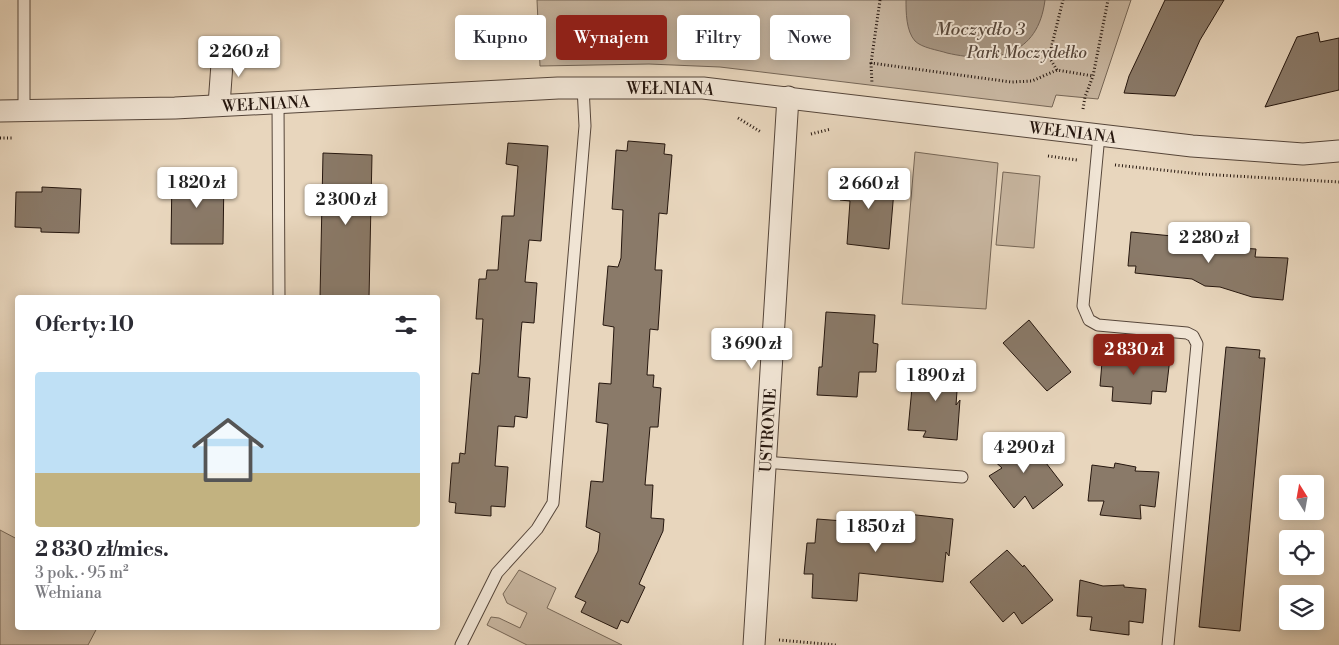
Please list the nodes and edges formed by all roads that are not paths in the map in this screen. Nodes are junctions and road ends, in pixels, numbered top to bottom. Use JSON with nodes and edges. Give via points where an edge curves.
{"nodes":[{"id":1,"x":24,"y":0,"type":"edge"},
{"id":2,"x":223,"y":50,"type":"dead end"},
{"id":3,"x":583,"y":87,"type":"junction"},
{"id":4,"x":788,"y":97,"type":"junction"},
{"id":5,"x":278,"y":102,"type":"junction"},
{"id":6,"x":220,"y":105,"type":"junction"},
{"id":7,"x":0,"y":111,"type":"edge"},
{"id":8,"x":24,"y":111,"type":"junction"},
{"id":9,"x":1089,"y":134,"type":"junction"},
{"id":10,"x":1339,"y":151,"type":"edge"},
{"id":11,"x":279,"y":295,"type":"edge"},
{"id":12,"x":764,"y":462,"type":"junction"},
{"id":13,"x":962,"y":477,"type":"dead end"},
{"id":14,"x":754,"y":642,"type":"edge"},
{"id":15,"x":461,"y":645,"type":"edge"},
{"id":16,"x":1168,"y":645,"type":"edge"}],
"edges":[{"from":1,"to":8,"type":"lane"},
{"from":2,"to":6,"type":"street"},
{"from":3,"to":4,"type":"street","name":"WEŁNIANA","via":[[703,88]]},
{"from":3,"to":5,"type":"street","name":"WEŁNIANA"},
{"from":3,"to":15,"type":"lane","via":[[584,126],[553,503],[537,529],[497,573]]},
{"from":4,"to":9,"type":"street","name":"WEŁNIANA"},
{"from":4,"to":12,"type":"street","name":"USTRONIE"},
{"from":5,"to":6,"type":"street","name":"WEŁNIANA"},
{"from":5,"to":11,"type":"lane"},
{"from":6,"to":8,"type":"street","name":"WEŁNIANA"},
{"from":7,"to":8,"type":"street","name":"WEŁNIANA"},
{"from":9,"to":10,"type":"street","name":"WEŁNIANA","via":[[1271,153]]},
{"from":9,"to":16,"type":"lane","via":[[1085,314],[1098,325],[1187,333],[1197,344]]},
{"from":12,"to":13,"type":"lane"},
{"from":12,"to":14,"type":"street","name":"USTRONIE"}]}
